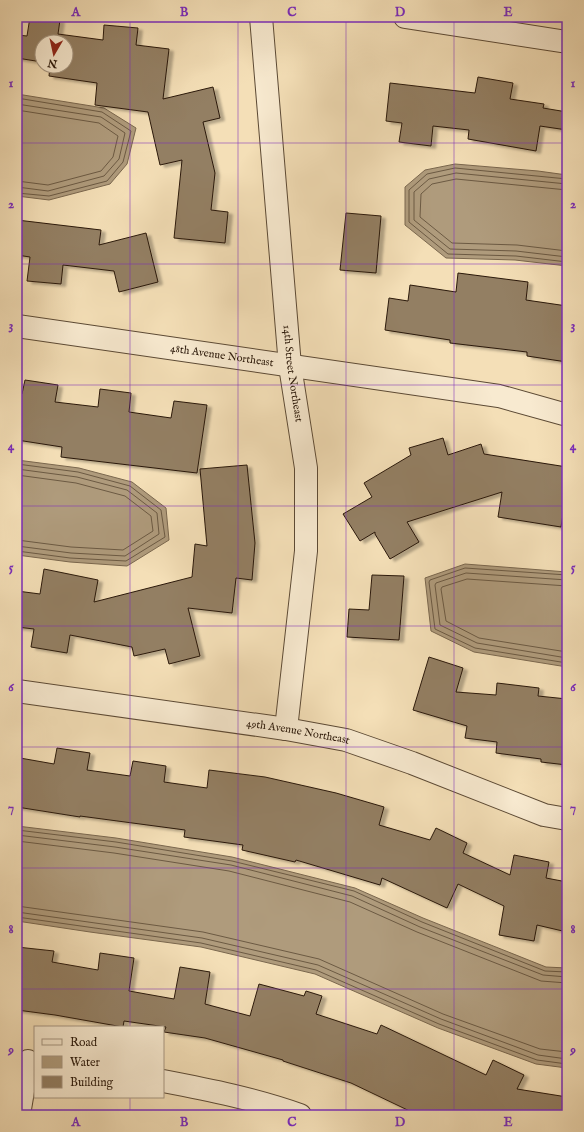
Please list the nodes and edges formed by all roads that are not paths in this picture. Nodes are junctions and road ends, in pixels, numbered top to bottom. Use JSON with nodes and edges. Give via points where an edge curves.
{"nodes":[{"id":1,"x":261,"y":17,"type":"edge"},
{"id":2,"x":405,"y":17,"type":"edge"},
{"id":3,"x":567,"y":42,"type":"edge"},
{"id":4,"x":17,"y":326,"type":"edge"},
{"id":5,"x":290,"y":366,"type":"junction"},
{"id":6,"x":567,"y":415,"type":"edge"},
{"id":7,"x":17,"y":691,"type":"edge"},
{"id":8,"x":286,"y":729,"type":"junction"},
{"id":9,"x":567,"y":819,"type":"edge"},
{"id":10,"x":27,"y":1060,"type":"edge"},
{"id":11,"x":164,"y":1081,"type":"edge"},
{"id":12,"x":19,"y":1115,"type":"edge"},
{"id":13,"x":300,"y":1115,"type":"edge"}],
"edges":[{"from":1,"to":5,"type":"street","name":"14th Street Northeast"},
{"from":2,"to":3,"type":"street"},
{"from":4,"to":5,"type":"street","name":"48th Avenue Northeast"},
{"from":5,"to":6,"type":"street","name":"48th Avenue Northeast","via":[[499,396]]},
{"from":5,"to":8,"type":"street","name":"14th Street Northeast","via":[[306,468],[306,551]]},
{"from":7,"to":8,"type":"street","name":"49th Avenue Northeast"},
{"from":8,"to":9,"type":"street","name":"49th Avenue Northeast","via":[[346,740],[544,815]]},
{"from":10,"to":12,"type":"street"},
{"from":11,"to":13,"type":"street","via":[[219,1091]]}]}
